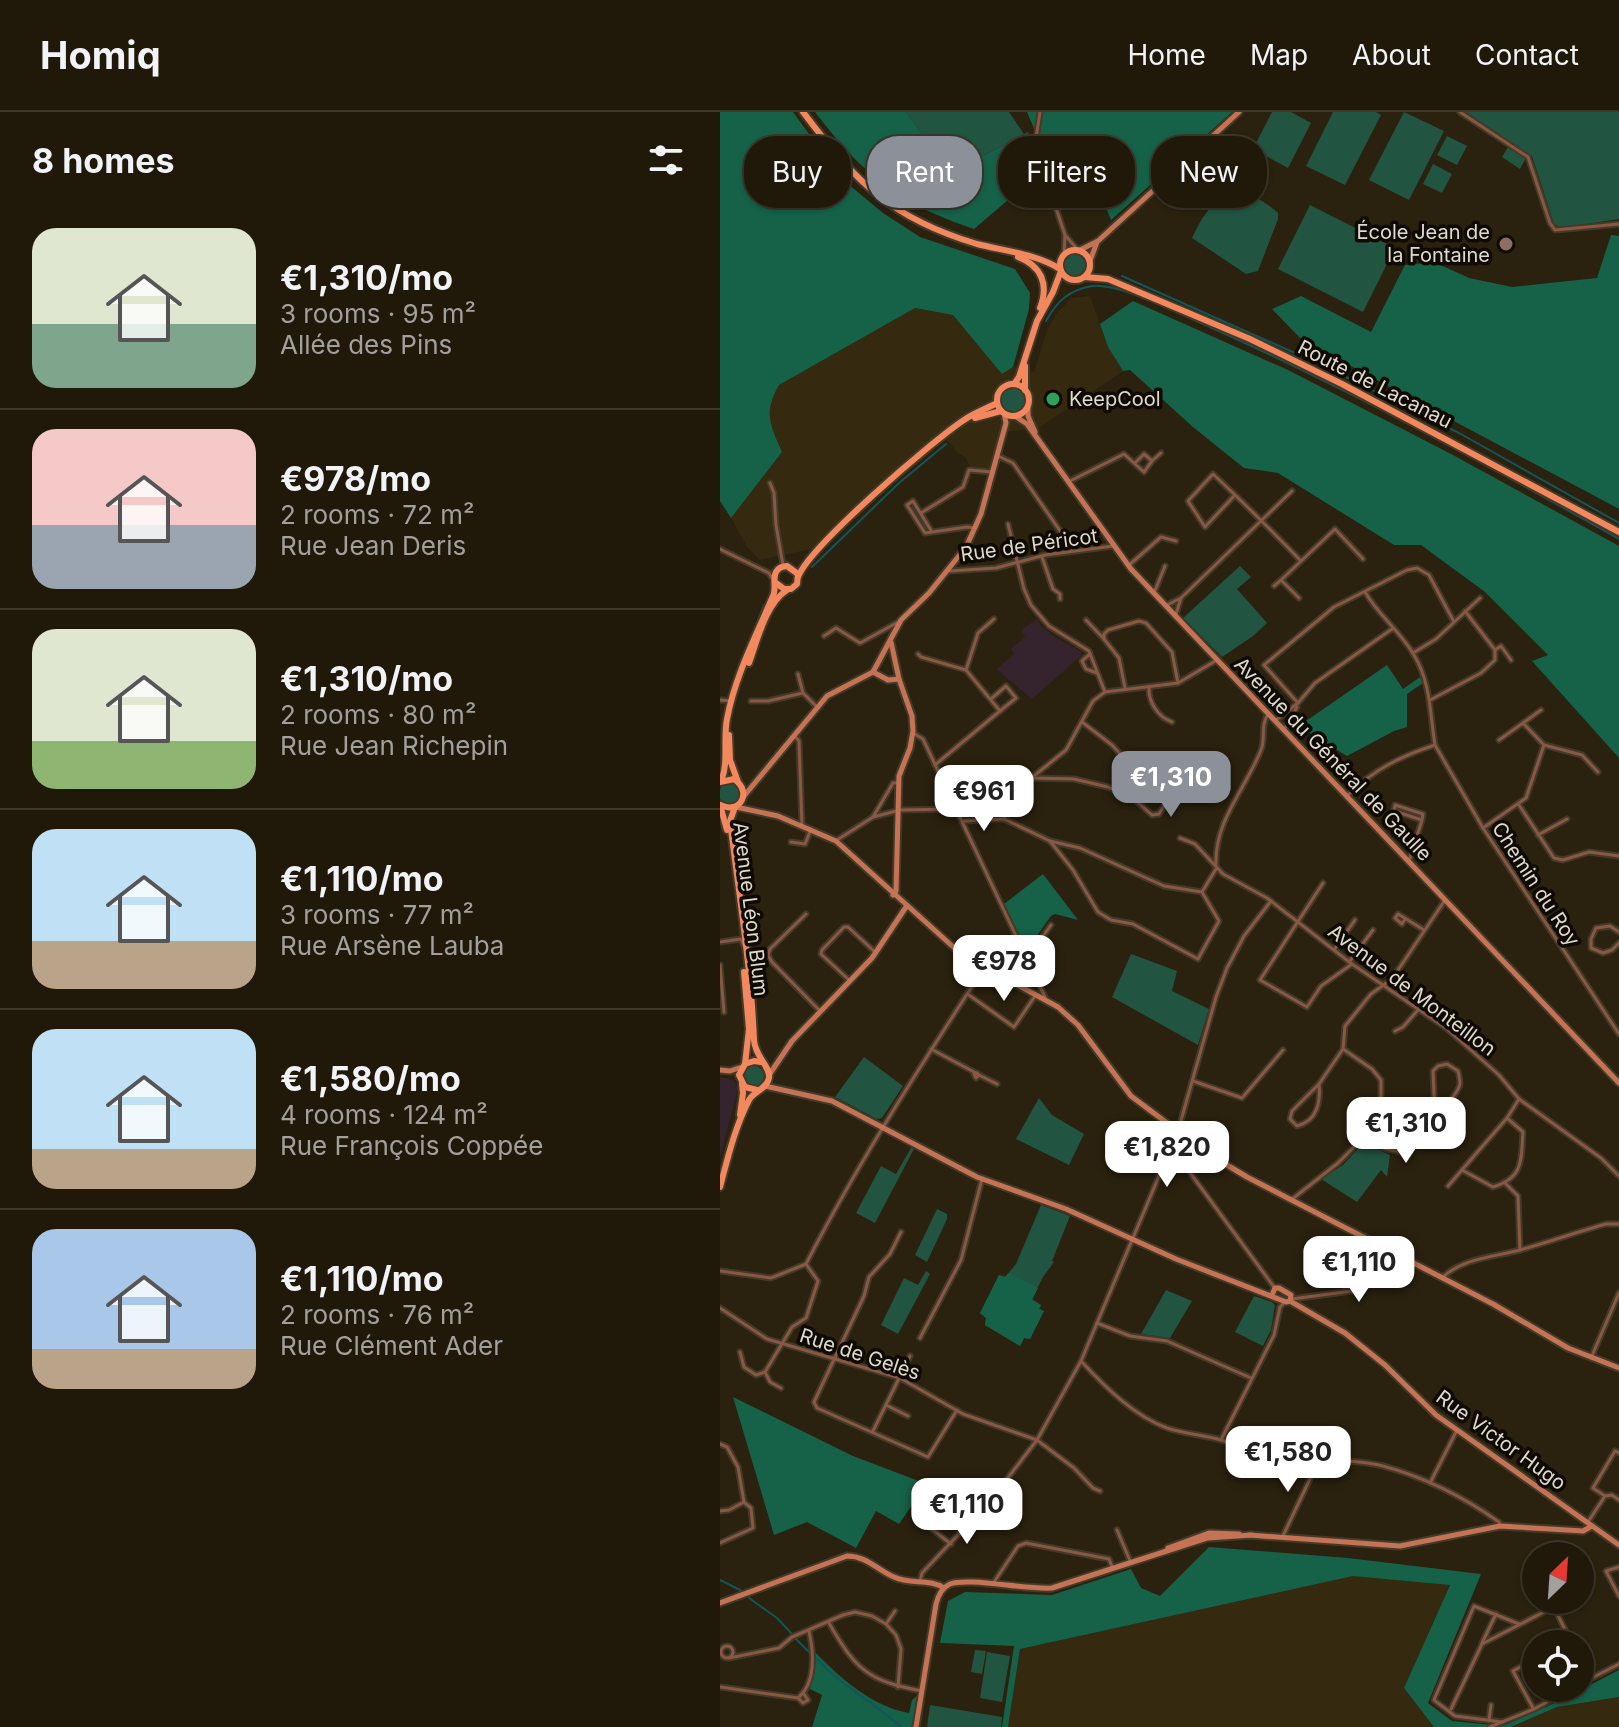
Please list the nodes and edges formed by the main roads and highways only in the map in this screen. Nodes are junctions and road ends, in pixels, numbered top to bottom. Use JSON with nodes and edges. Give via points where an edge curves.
{"nodes":[{"id":1,"x":803,"y":112,"type":"edge"},
{"id":2,"x":996,"y":249,"type":"junction"},
{"id":3,"x":1063,"y":255,"type":"junction"},
{"id":4,"x":1036,"y":258,"type":"junction"},
{"id":5,"x":1090,"y":263,"type":"junction"},
{"id":6,"x":1060,"y":270,"type":"junction"},
{"id":7,"x":1085,"y":277,"type":"junction"},
{"id":8,"x":1108,"y":279,"type":"junction"},
{"id":9,"x":1073,"y":280,"type":"junction"},
{"id":10,"x":1053,"y":292,"type":"junction"},
{"id":11,"x":1030,"y":340,"type":"junction"},
{"id":12,"x":1026,"y":355,"type":"junction"},
{"id":13,"x":1014,"y":384,"type":"junction"},
{"id":14,"x":1025,"y":390,"type":"junction"},
{"id":15,"x":997,"y":403,"type":"junction"},
{"id":16,"x":1003,"y":412,"type":"junction"},
{"id":17,"x":944,"y":435,"type":"junction"},
{"id":18,"x":1619,"y":532,"type":"edge"},
{"id":19,"x":821,"y":547,"type":"junction"},
{"id":20,"x":784,"y":567,"type":"junction"},
{"id":21,"x":798,"y":577,"type":"junction"},
{"id":22,"x":776,"y":582,"type":"junction"},
{"id":23,"x":787,"y":590,"type":"junction"},
{"id":24,"x":721,"y":782,"type":"edge"},
{"id":25,"x":739,"y":782,"type":"junction"},
{"id":26,"x":720,"y":805,"type":"edge"},
{"id":27,"x":736,"y":807,"type":"junction"},
{"id":28,"x":744,"y":1065,"type":"junction"},
{"id":29,"x":764,"y":1065,"type":"junction"},
{"id":30,"x":741,"y":1082,"type":"junction"},
{"id":31,"x":757,"y":1090,"type":"junction"},
{"id":32,"x":740,"y":1119,"type":"junction"},
{"id":33,"x":720,"y":1187,"type":"edge"}],
"edges":[{"from":1,"to":2,"type":"main road","via":[[846,167],[890,206],[940,232]]},
{"from":2,"to":4,"type":"main road"},
{"from":2,"to":11,"type":"main road","via":[[1030,262],[1044,282]]},
{"from":3,"to":4,"type":"main road"},
{"from":3,"to":5,"type":"main road","via":[[1078,250]]},
{"from":3,"to":6,"type":"main road"},
{"from":4,"to":6,"type":"main road"},
{"from":5,"to":7,"type":"main road"},
{"from":5,"to":8,"type":"main road"},
{"from":6,"to":9,"type":"main road"},
{"from":6,"to":10,"type":"main road"},
{"from":7,"to":8,"type":"main road"},
{"from":7,"to":9,"type":"main road"},
{"from":8,"to":18,"type":"main road","name":"Route de Lacanau","via":[[1355,390]]},
{"from":9,"to":10,"type":"main road"},
{"from":10,"to":11,"type":"main road"},
{"from":11,"to":12,"type":"main road"},
{"from":12,"to":13,"type":"main road"},
{"from":12,"to":14,"type":"main road"},
{"from":13,"to":14,"type":"main road"},
{"from":13,"to":15,"type":"main road","via":[[1001,389]]},
{"from":14,"to":16,"type":"main road","via":[[1028,407],[1014,416]]},
{"from":15,"to":16,"type":"main road"},
{"from":15,"to":17,"type":"main road"},
{"from":16,"to":17,"type":"main road","via":[[971,420]]},
{"from":17,"to":19,"type":"main road"},
{"from":19,"to":20,"type":"main road"},
{"from":19,"to":21,"type":"main road"},
{"from":20,"to":21,"type":"main road"},
{"from":20,"to":22,"type":"main road"},
{"from":21,"to":23,"type":"main road"},
{"from":22,"to":23,"type":"main road"},
{"from":22,"to":24,"type":"main road","via":[[731,701]]},
{"from":23,"to":25,"type":"main road","via":[[769,614],[734,703],[728,747]]},
{"from":24,"to":25,"type":"main road"},
{"from":25,"to":27,"type":"main road","via":[[744,797]]},
{"from":26,"to":27,"type":"main road"},
{"from":26,"to":28,"type":"main road","name":"Avenue Léon Blum","via":[[741,939],[749,1029]]},
{"from":27,"to":29,"type":"main road","name":"Avenue Léon Blum","via":[[730,821],[755,1050]]},
{"from":28,"to":29,"type":"main road"},
{"from":28,"to":30,"type":"main road"},
{"from":29,"to":31,"type":"main road","via":[[767,1080]]},
{"from":30,"to":31,"type":"main road"},
{"from":30,"to":32,"type":"main road"},
{"from":31,"to":32,"type":"main road"},
{"from":32,"to":33,"type":"main road"}]}
